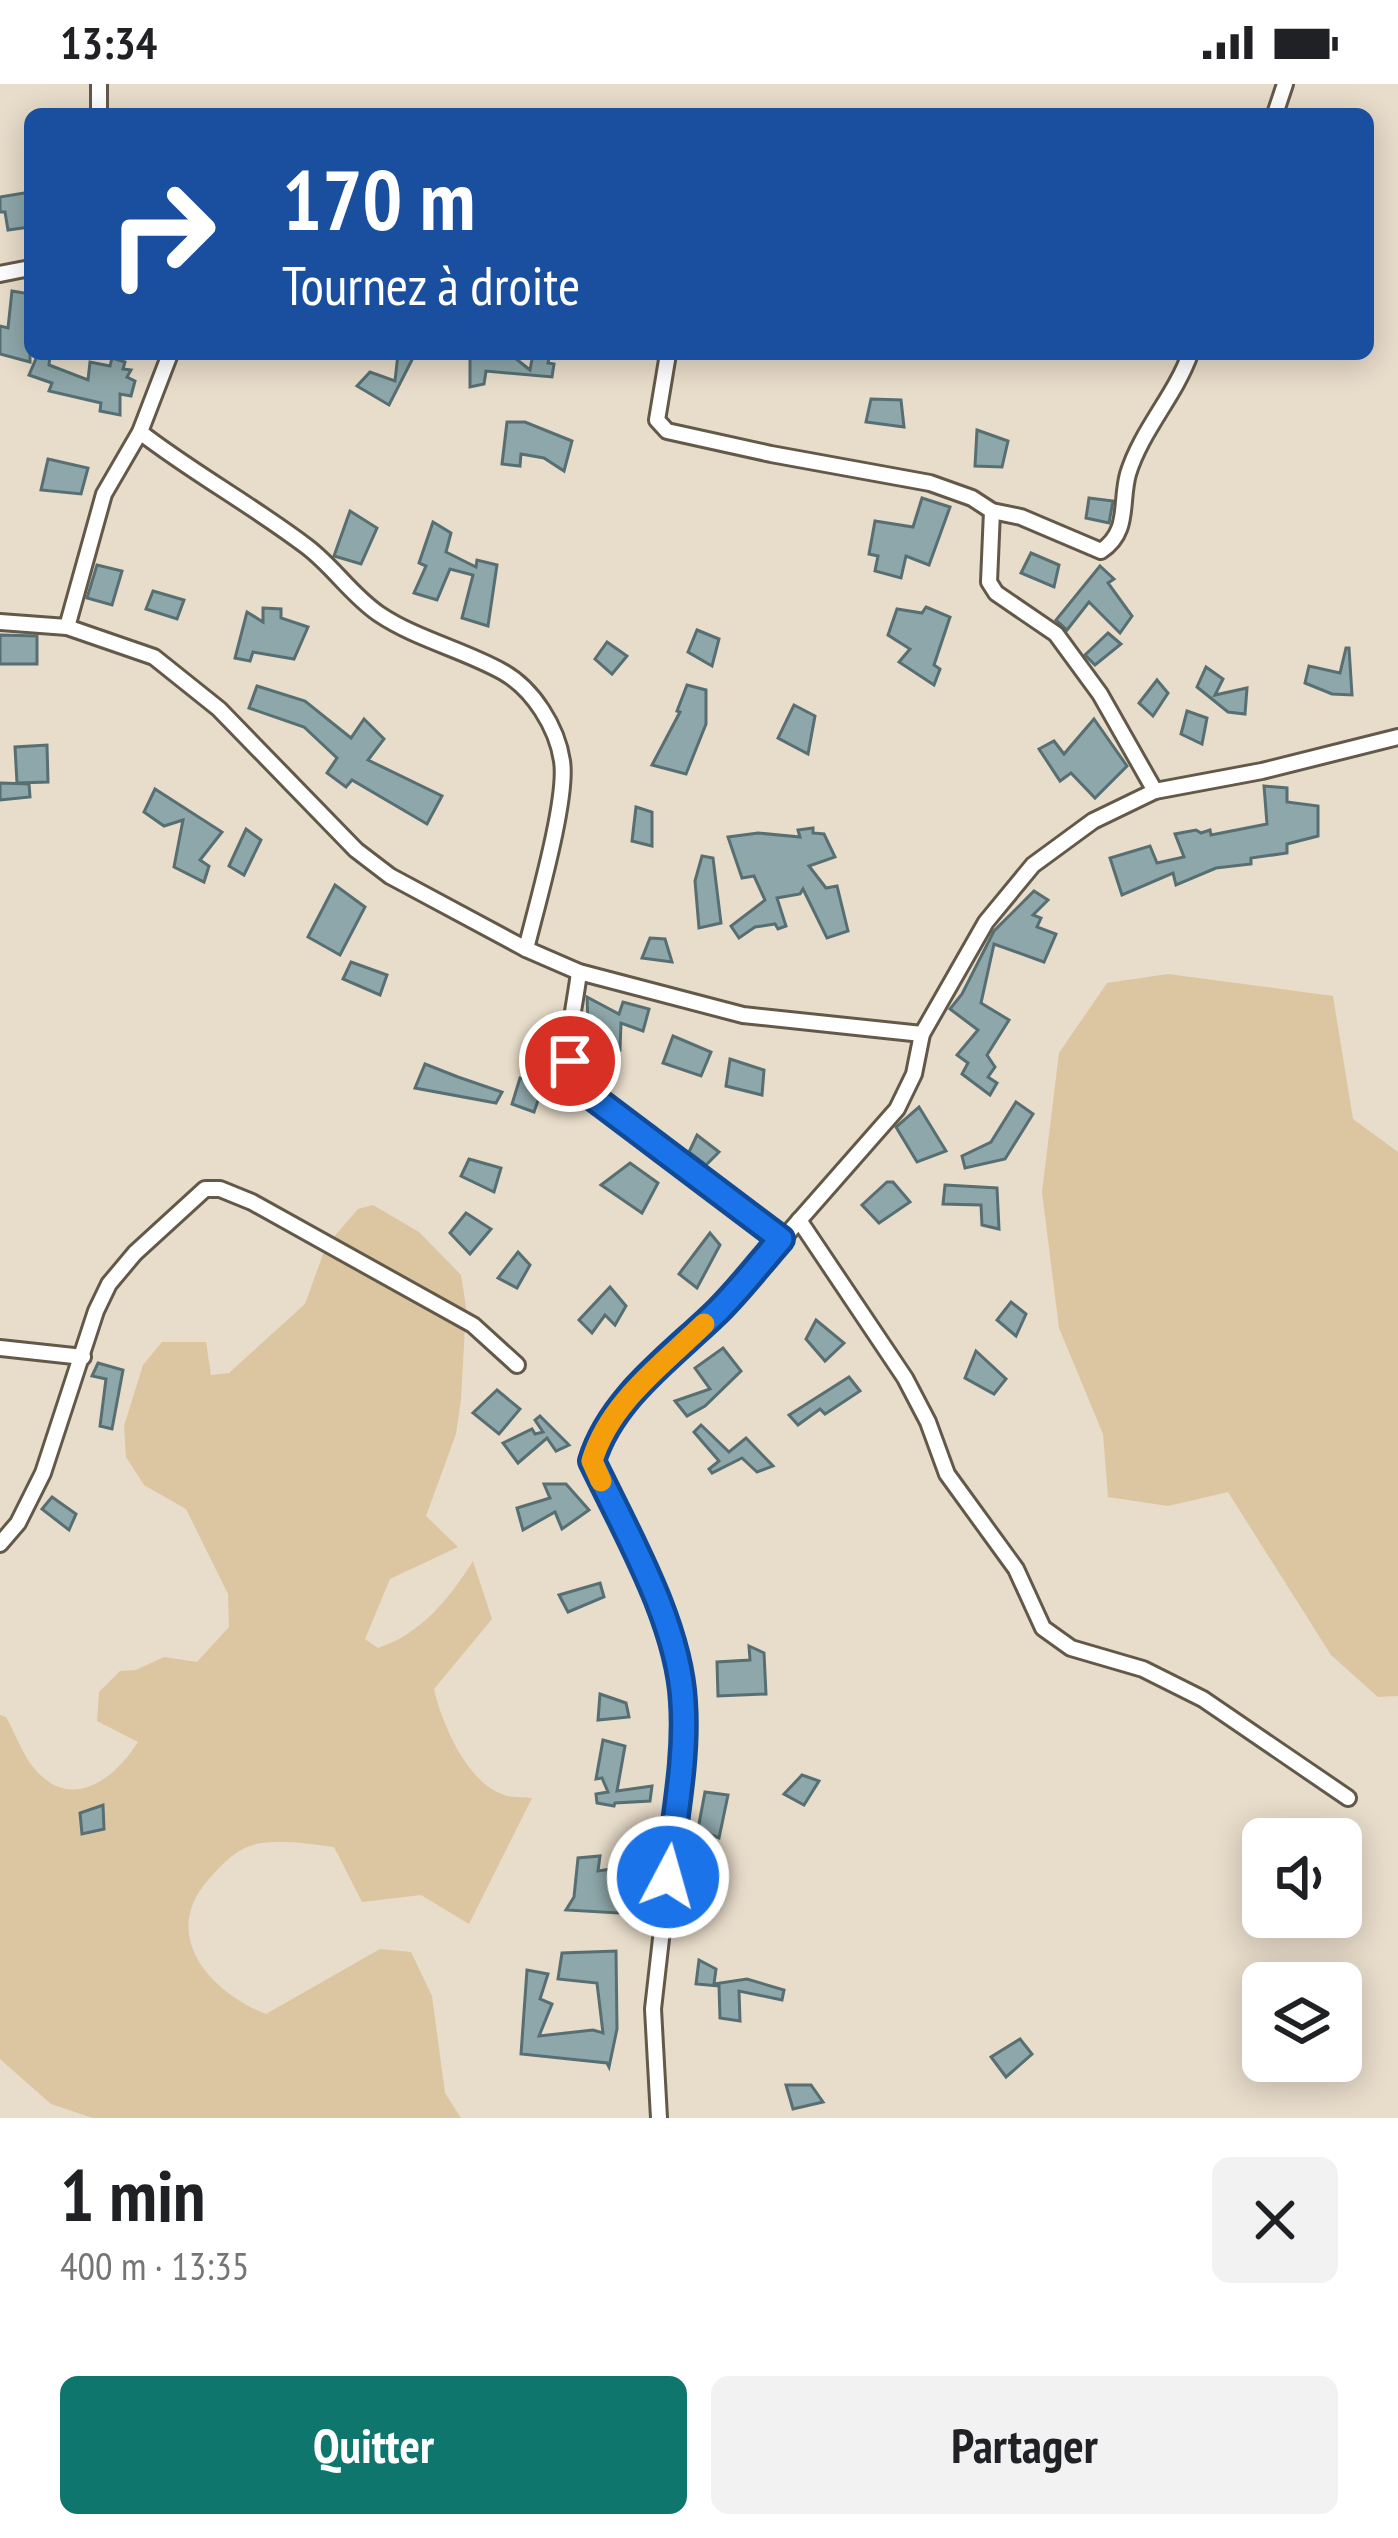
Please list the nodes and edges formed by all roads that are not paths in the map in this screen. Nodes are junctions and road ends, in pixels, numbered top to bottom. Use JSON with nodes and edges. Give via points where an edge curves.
{"nodes":[{"id":1,"x":168,"y":360,"type":"edge"},
{"id":2,"x":667,"y":360,"type":"edge"},
{"id":3,"x":1187,"y":360,"type":"edge"},
{"id":4,"x":140,"y":432,"type":"junction"},
{"id":5,"x":992,"y":511,"type":"junction"},
{"id":6,"x":0,"y":622,"type":"edge"},
{"id":7,"x":68,"y":627,"type":"junction"},
{"id":8,"x":1398,"y":737,"type":"edge"},
{"id":9,"x":1155,"y":791,"type":"junction"},
{"id":10,"x":526,"y":949,"type":"junction"},
{"id":11,"x":579,"y":972,"type":"junction"},
{"id":12,"x":922,"y":1034,"type":"junction"},
{"id":13,"x":799,"y":1220,"type":"junction"},
{"id":14,"x":781,"y":1239,"type":"junction"},
{"id":15,"x":0,"y":1348,"type":"edge"},
{"id":16,"x":83,"y":1357,"type":"junction"},
{"id":17,"x":518,"y":1365,"type":"dead end"},
{"id":18,"x":0,"y":1544,"type":"edge"},
{"id":19,"x":1348,"y":1798,"type":"dead end"},
{"id":20,"x":658,"y":2118,"type":"edge"}],
"edges":[{"from":1,"to":4,"type":"street"},
{"from":2,"to":5,"type":"street","via":[[657,420],[668,430],[930,483]]},
{"from":3,"to":5,"type":"street","via":[[1129,470],[1127,507],[1106,550]]},
{"from":4,"to":7,"type":"street","via":[[104,494]]},
{"from":4,"to":10,"type":"street","via":[[317,554],[381,616],[532,693],[563,766]]},
{"from":5,"to":9,"type":"street","via":[[988,582],[1056,634]]},
{"from":6,"to":7,"type":"street"},
{"from":7,"to":10,"type":"street","via":[[154,657],[219,709],[356,850]]},
{"from":8,"to":9,"type":"street"},
{"from":9,"to":12,"type":"street","via":[[1093,821],[1033,865],[986,922]]},
{"from":10,"to":11,"type":"street"},
{"from":11,"to":12,"type":"street","via":[[743,1015]]},
{"from":11,"to":14,"type":"street","via":[[574,1076],[632,1130]]},
{"from":12,"to":13,"type":"street","via":[[897,1109]]},
{"from":13,"to":14,"type":"street"},
{"from":13,"to":19,"type":"street","via":[[905,1378],[947,1474],[1016,1569],[1043,1628],[1071,1648],[1143,1669],[1203,1699]]},
{"from":14,"to":20,"type":"street","via":[[626,1400],[592,1461],[667,1630],[683,1698],[653,2009]]},
{"from":15,"to":16,"type":"street"},
{"from":16,"to":17,"type":"street","via":[[109,1284],[198,1192],[220,1189],[473,1325]]},
{"from":16,"to":18,"type":"street","via":[[44,1473]]}]}
